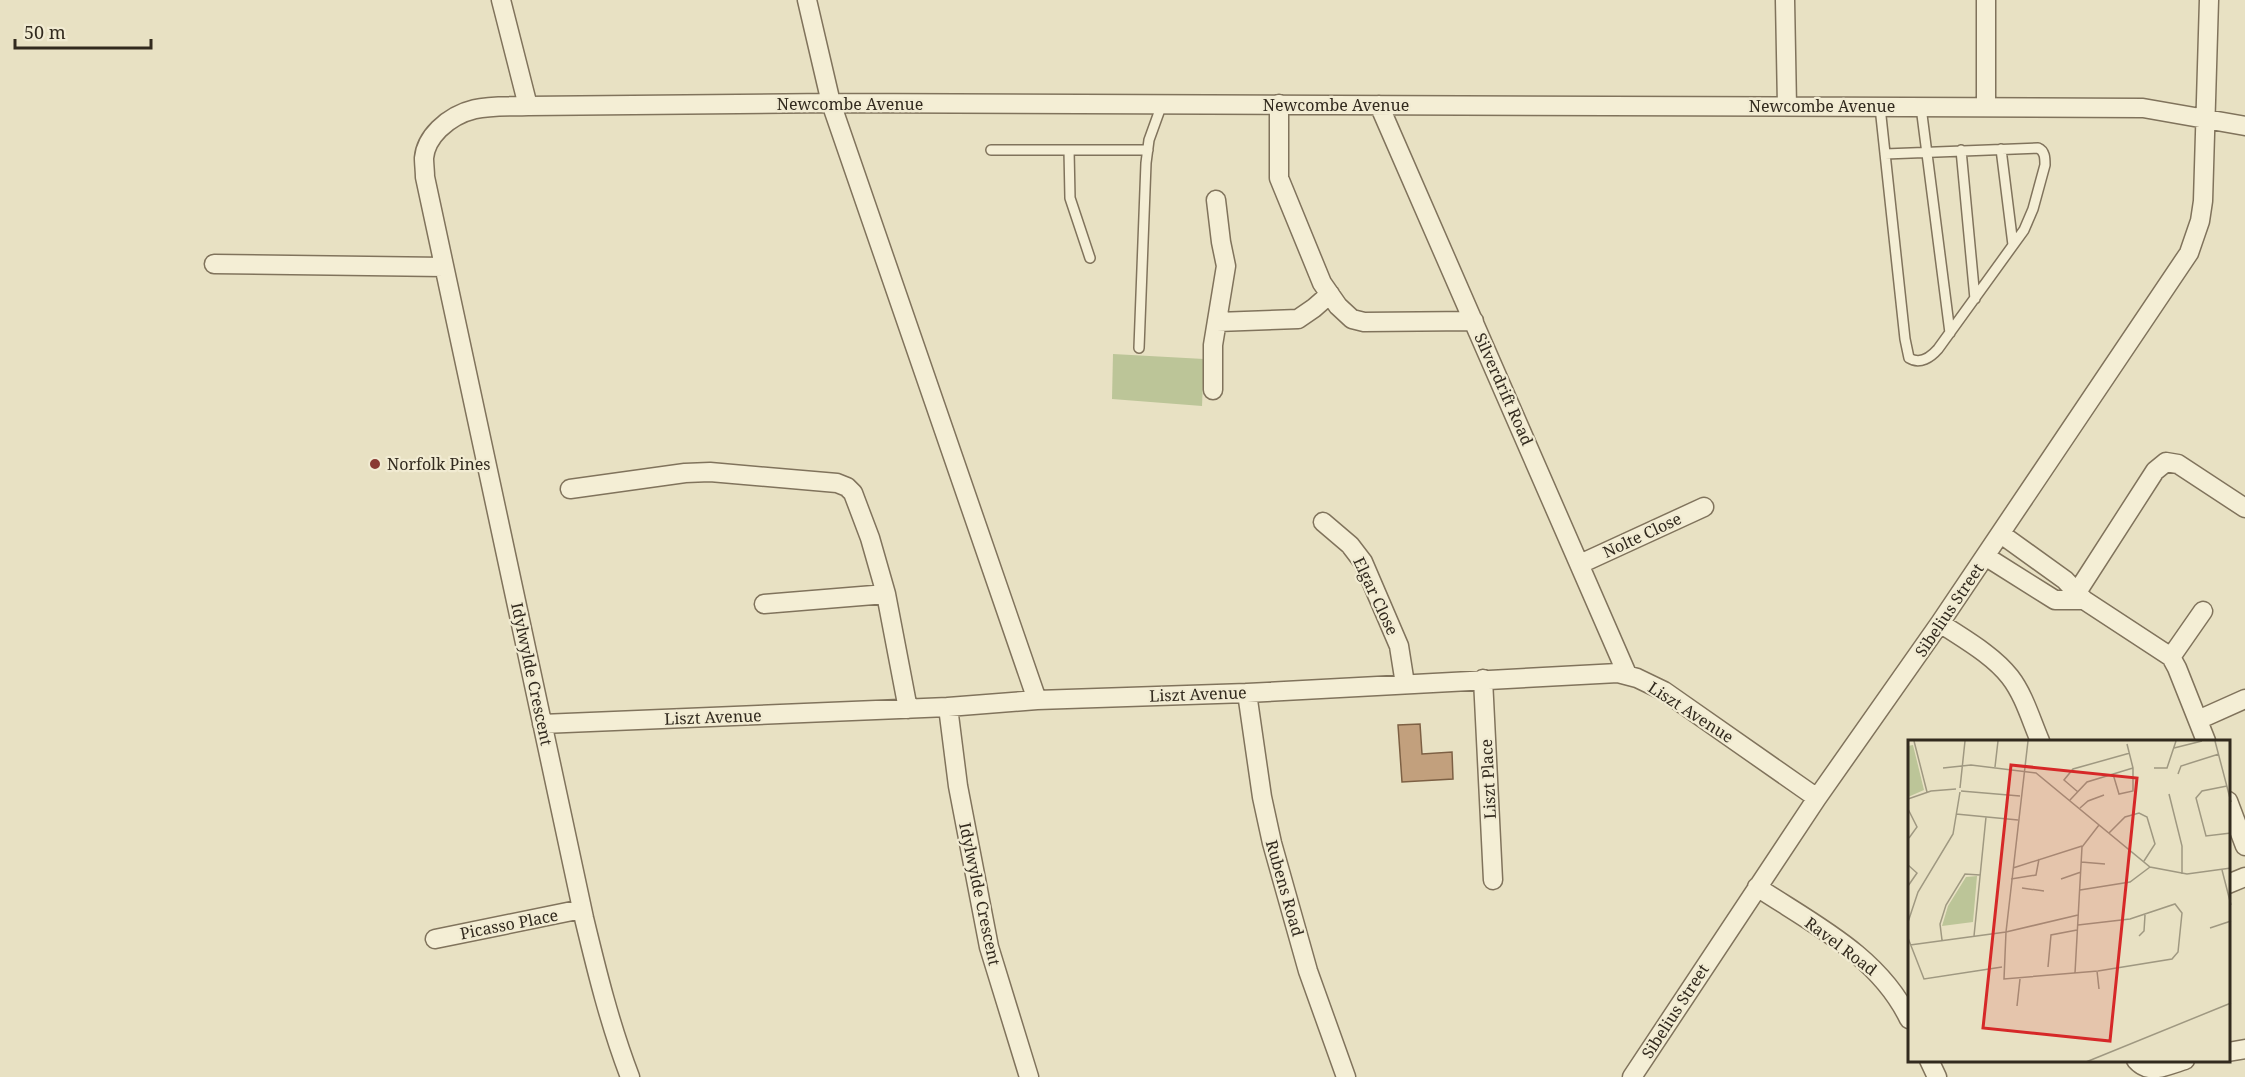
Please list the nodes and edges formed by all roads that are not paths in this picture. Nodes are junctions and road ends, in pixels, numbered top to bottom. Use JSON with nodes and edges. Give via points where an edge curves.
{"nodes":[{"id":1,"x":501,"y":0,"type":"edge"},
{"id":2,"x":807,"y":0,"type":"edge"},
{"id":3,"x":1785,"y":0,"type":"edge"},
{"id":4,"x":1986,"y":0,"type":"edge"},
{"id":5,"x":2209,"y":0,"type":"edge"},
{"id":6,"x":831,"y":103,"type":"junction"},
{"id":7,"x":1162,"y":104,"type":"junction"},
{"id":8,"x":1279,"y":104,"type":"junction"},
{"id":9,"x":1379,"y":105,"type":"junction"},
{"id":10,"x":528,"y":106,"type":"junction"},
{"id":11,"x":1787,"y":106,"type":"junction"},
{"id":12,"x":1880,"y":107,"type":"junction"},
{"id":13,"x":1921,"y":107,"type":"junction"},
{"id":14,"x":1986,"y":107,"type":"junction"},
{"id":15,"x":2205,"y":120,"type":"junction"},
{"id":16,"x":2245,"y":126,"type":"edge"},
{"id":17,"x":433,"y":135,"type":"joint"},
{"id":18,"x":2001,"y":149,"type":"junction"},
{"id":19,"x":991,"y":150,"type":"dead end"},
{"id":20,"x":1069,"y":150,"type":"junction"},
{"id":21,"x":1148,"y":150,"type":"junction"},
{"id":22,"x":1961,"y":150,"type":"junction"},
{"id":23,"x":1927,"y":151,"type":"junction"},
{"id":24,"x":1885,"y":154,"type":"junction"},
{"id":25,"x":1216,"y":200,"type":"dead end"},
{"id":26,"x":2013,"y":245,"type":"junction"},
{"id":27,"x":1090,"y":258,"type":"dead end"},
{"id":28,"x":214,"y":264,"type":"dead end"},
{"id":29,"x":444,"y":267,"type":"junction"},
{"id":30,"x":1330,"y":294,"type":"junction"},
{"id":31,"x":1975,"y":299,"type":"junction"},
{"id":32,"x":1474,"y":321,"type":"junction"},
{"id":33,"x":1217,"y":322,"type":"junction"},
{"id":34,"x":1950,"y":333,"type":"junction"},
{"id":35,"x":1139,"y":348,"type":"dead end"},
{"id":36,"x":1213,"y":390,"type":"dead end"},
{"id":37,"x":570,"y":489,"type":"dead end"},
{"id":38,"x":1704,"y":507,"type":"dead end"},
{"id":39,"x":2245,"y":508,"type":"edge"},
{"id":40,"x":1323,"y":522,"type":"dead end"},
{"id":41,"x":2001,"y":534,"type":"junction"},
{"id":42,"x":1985,"y":556,"type":"junction"},
{"id":43,"x":1580,"y":564,"type":"junction"},
{"id":44,"x":886,"y":594,"type":"junction"},
{"id":45,"x":2078,"y":598,"type":"junction"},
{"id":46,"x":764,"y":604,"type":"dead end"},
{"id":47,"x":2203,"y":611,"type":"dead end"},
{"id":48,"x":1940,"y":623,"type":"junction"},
{"id":49,"x":2171,"y":657,"type":"junction"},
{"id":50,"x":1627,"y":674,"type":"junction"},
{"id":51,"x":1483,"y":679,"type":"junction"},
{"id":52,"x":1405,"y":684,"type":"junction"},
{"id":53,"x":1247,"y":693,"type":"junction"},
{"id":54,"x":2245,"y":699,"type":"edge"},
{"id":55,"x":1037,"y":700,"type":"junction"},
{"id":56,"x":948,"y":706,"type":"junction"},
{"id":57,"x":908,"y":708,"type":"junction"},
{"id":58,"x":2198,"y":720,"type":"junction"},
{"id":59,"x":542,"y":724,"type":"junction"},
{"id":60,"x":2040,"y":740,"type":"edge"},
{"id":61,"x":2206,"y":740,"type":"edge"},
{"id":62,"x":1817,"y":798,"type":"junction"},
{"id":63,"x":2230,"y":804,"type":"edge"},
{"id":64,"x":2244,"y":839,"type":"edge"},
{"id":65,"x":2245,"y":878,"type":"edge"},
{"id":66,"x":1493,"y":880,"type":"dead end"},
{"id":67,"x":2230,"y":884,"type":"edge"},
{"id":68,"x":1757,"y":887,"type":"junction"},
{"id":69,"x":582,"y":909,"type":"junction"},
{"id":70,"x":435,"y":939,"type":"dead end"},
{"id":71,"x":1908,"y":1017,"type":"edge"},
{"id":72,"x":2245,"y":1049,"type":"edge"},
{"id":73,"x":2230,"y":1052,"type":"edge"},
{"id":74,"x":1930,"y":1062,"type":"edge"},
{"id":75,"x":2138,"y":1062,"type":"edge"},
{"id":76,"x":2178,"y":1062,"type":"edge"},
{"id":77,"x":630,"y":1077,"type":"edge"},
{"id":78,"x":1029,"y":1077,"type":"edge"},
{"id":79,"x":1346,"y":1077,"type":"edge"},
{"id":80,"x":1632,"y":1077,"type":"edge"},
{"id":81,"x":1937,"y":1077,"type":"edge"}],
"edges":[{"from":1,"to":10,"type":"street"},
{"from":2,"to":6,"type":"street"},
{"from":3,"to":11,"type":"street"},
{"from":4,"to":14,"type":"street"},
{"from":5,"to":15,"type":"street","name":"Sibelius Street"},
{"from":6,"to":7,"type":"street","name":"Newcombe Avenue"},
{"from":6,"to":10,"type":"street","name":"Newcombe Avenue"},
{"from":6,"to":55,"type":"street"},
{"from":7,"to":8,"type":"street","name":"Newcombe Avenue"},
{"from":7,"to":21,"type":"lane"},
{"from":8,"to":9,"type":"street","name":"Newcombe Avenue"},
{"from":8,"to":30,"type":"street","via":[[1280,178]]},
{"from":9,"to":11,"type":"street","name":"Newcombe Avenue"},
{"from":9,"to":32,"type":"street","name":"Silverdrift Road"},
{"from":10,"to":17,"type":"street","name":"Newcombe Avenue","via":[[461,112]]},
{"from":11,"to":12,"type":"street","name":"Newcombe Avenue"},
{"from":12,"to":13,"type":"street","name":"Newcombe Avenue"},
{"from":12,"to":24,"type":"lane"},
{"from":13,"to":14,"type":"street","name":"Newcombe Avenue"},
{"from":13,"to":23,"type":"lane"},
{"from":14,"to":15,"type":"street","name":"Newcombe Avenue","via":[[2143,108]]},
{"from":15,"to":16,"type":"street","name":"Newcombe Avenue"},
{"from":15,"to":41,"type":"street","name":"Sibelius Street","via":[[2202,210],[2189,253]]},
{"from":17,"to":29,"type":"street","name":"Idylwylde Crescent","via":[[424,157],[425,177]]},
{"from":18,"to":22,"type":"lane"},
{"from":18,"to":26,"type":"lane"},
{"from":18,"to":26,"type":"lane","via":[[2038,148],[2044,157],[2029,221]]},
{"from":19,"to":20,"type":"lane"},
{"from":20,"to":21,"type":"lane"},
{"from":20,"to":27,"type":"lane","via":[[1070,198]]},
{"from":21,"to":35,"type":"lane"},
{"from":22,"to":23,"type":"lane"},
{"from":22,"to":31,"type":"lane"},
{"from":23,"to":24,"type":"lane"},
{"from":23,"to":34,"type":"lane"},
{"from":24,"to":34,"type":"lane","via":[[1909,358],[1921,361],[1931,357]]},
{"from":25,"to":33,"type":"street","via":[[1226,266]]},
{"from":26,"to":31,"type":"lane"},
{"from":28,"to":29,"type":"street"},
{"from":29,"to":59,"type":"street","name":"Idylwylde Crescent"},
{"from":30,"to":32,"type":"street","via":[[1352,320]]},
{"from":30,"to":33,"type":"street","via":[[1298,319]]},
{"from":31,"to":34,"type":"lane"},
{"from":32,"to":43,"type":"street","name":"Silverdrift Road"},
{"from":33,"to":36,"type":"street"},
{"from":37,"to":44,"type":"street","via":[[710,472],[837,483],[847,487],[858,500]]},
{"from":38,"to":43,"type":"street","name":"Nolte Close"},
{"from":39,"to":45,"type":"street","via":[[2178,464],[2166,462],[2155,471]]},
{"from":40,"to":52,"type":"street","name":"Elgar Close","via":[[1363,562],[1399,646]]},
{"from":41,"to":42,"type":"street","name":"Sibelius Street"},
{"from":41,"to":45,"type":"street","via":[[2061,577]]},
{"from":42,"to":45,"type":"street","via":[[2055,600]]},
{"from":42,"to":48,"type":"street","name":"Sibelius Street"},
{"from":43,"to":50,"type":"street","name":"Silverdrift Road"},
{"from":44,"to":46,"type":"street"},
{"from":44,"to":57,"type":"street"},
{"from":45,"to":49,"type":"street"},
{"from":47,"to":49,"type":"street"},
{"from":48,"to":60,"type":"street","via":[[2009,675]]},
{"from":48,"to":62,"type":"street","name":"Sibelius Street"},
{"from":49,"to":58,"type":"street"},
{"from":50,"to":51,"type":"street","name":"Liszt Avenue"},
{"from":50,"to":62,"type":"street","name":"Liszt Avenue","via":[[1664,691]]},
{"from":51,"to":52,"type":"street","name":"Liszt Avenue"},
{"from":51,"to":66,"type":"street","name":"Liszt Place"},
{"from":52,"to":53,"type":"street","name":"Liszt Avenue"},
{"from":53,"to":55,"type":"street","name":"Liszt Avenue"},
{"from":53,"to":79,"type":"street","name":"Rubens Road","via":[[1272,843],[1308,971]]},
{"from":54,"to":58,"type":"street"},
{"from":55,"to":56,"type":"street","name":"Liszt Avenue"},
{"from":56,"to":57,"type":"street","name":"Liszt Avenue"},
{"from":56,"to":78,"type":"street","name":"Idylwylde Crescent","via":[[960,797],[989,947]]},
{"from":57,"to":59,"type":"street","name":"Liszt Avenue"},
{"from":58,"to":61,"type":"street"},
{"from":59,"to":69,"type":"street","name":"Idylwylde Crescent"},
{"from":62,"to":68,"type":"street","name":"Sibelius Street"},
{"from":63,"to":64,"type":"street"},
{"from":65,"to":67,"type":"street"},
{"from":68,"to":71,"type":"street","name":"Ravel Road","via":[[1871,965]]},
{"from":68,"to":80,"type":"street","name":"Sibelius Street"},
{"from":69,"to":70,"type":"street","name":"Picasso Place"},
{"from":69,"to":77,"type":"street","name":"Idylwylde Crescent","via":[[599,982]]},
{"from":72,"to":73,"type":"street"},
{"from":74,"to":81,"type":"street"},
{"from":75,"to":76,"type":"street","via":[[2152,1070]]}]}
